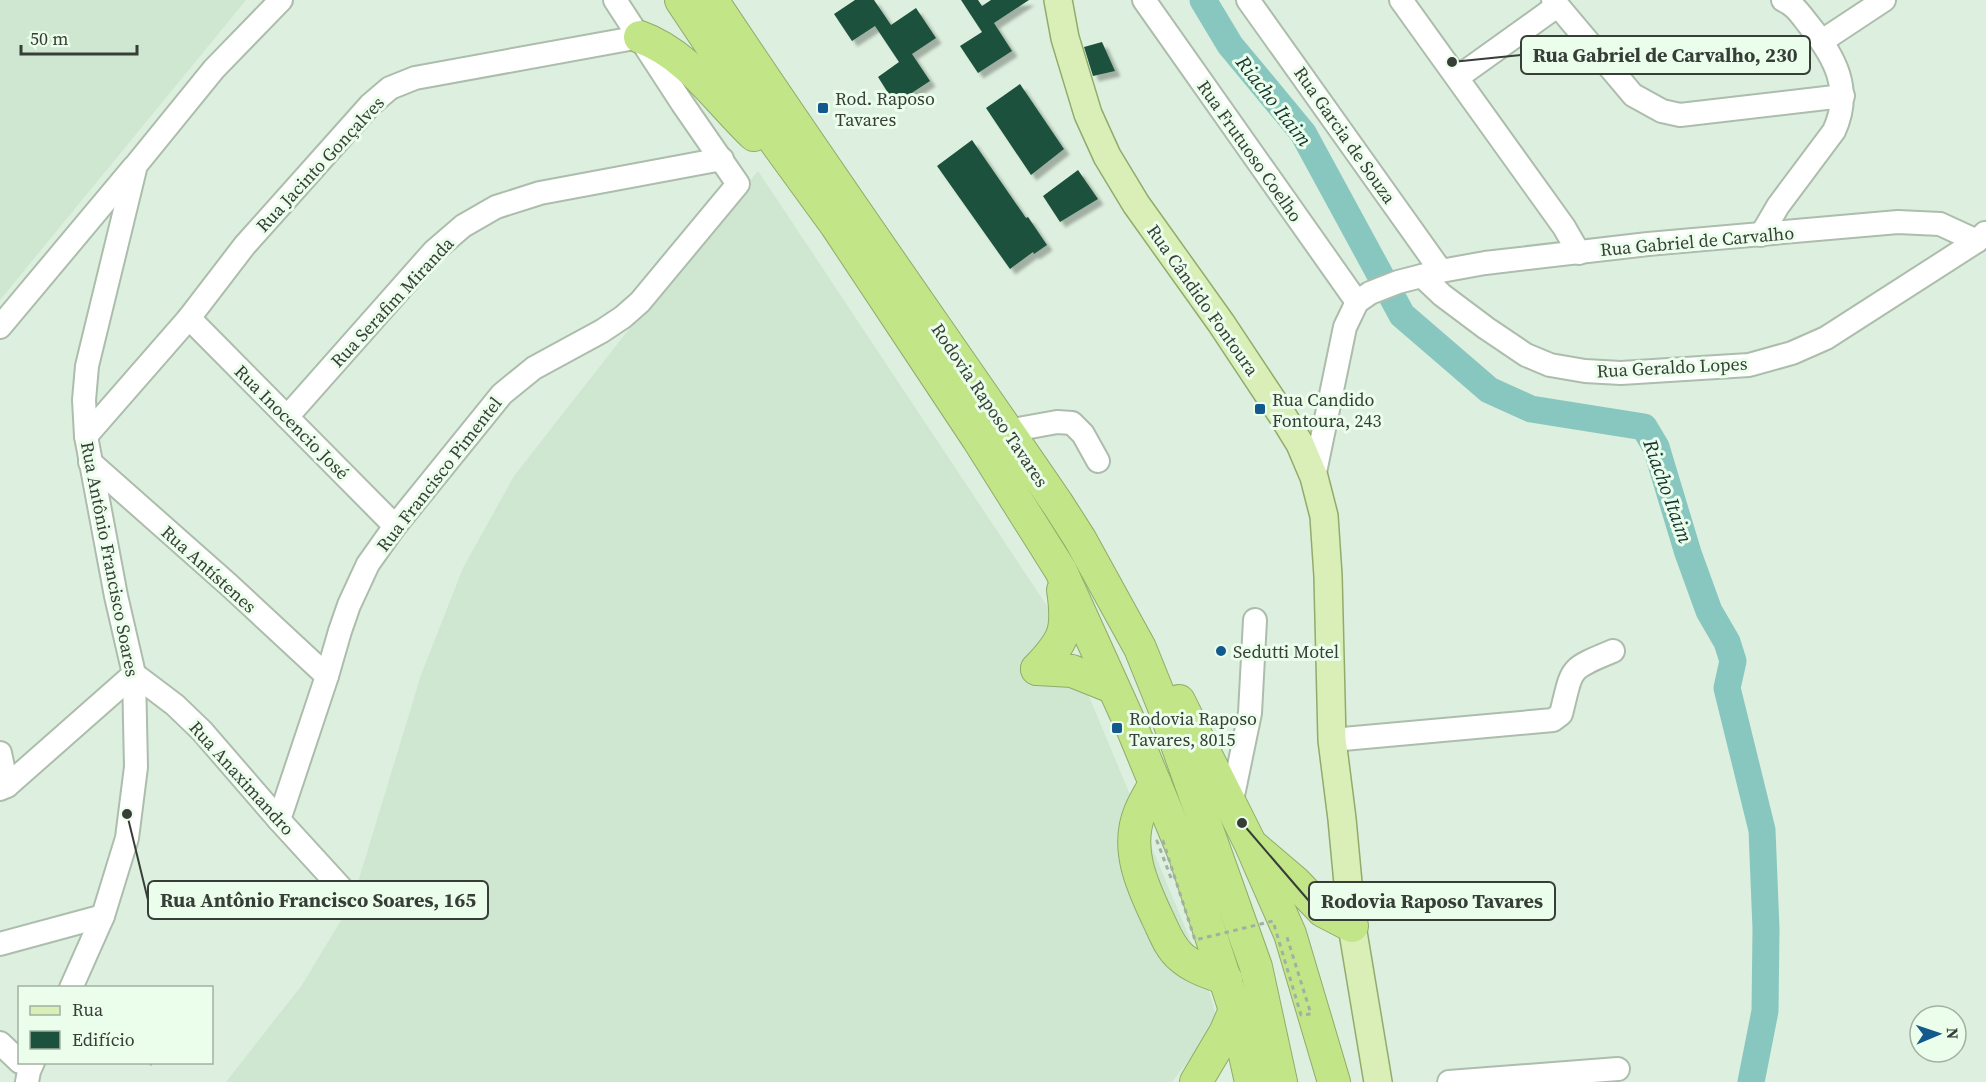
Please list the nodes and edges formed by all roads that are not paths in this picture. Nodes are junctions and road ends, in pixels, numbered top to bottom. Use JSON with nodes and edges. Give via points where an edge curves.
{"nodes":[{"id":1,"x":281,"y":0,"type":"edge"},
{"id":2,"x":615,"y":0,"type":"edge"},
{"id":3,"x":681,"y":0,"type":"edge"},
{"id":4,"x":712,"y":0,"type":"edge"},
{"id":5,"x":1058,"y":0,"type":"edge"},
{"id":6,"x":1144,"y":0,"type":"edge"},
{"id":7,"x":1248,"y":0,"type":"edge"},
{"id":8,"x":1401,"y":0,"type":"edge"},
{"id":9,"x":1783,"y":0,"type":"edge"},
{"id":10,"x":1884,"y":0,"type":"edge"},
{"id":11,"x":1555,"y":3,"type":"edge"},
{"id":12,"x":640,"y":37,"type":"junction"},
{"id":13,"x":1822,"y":41,"type":"junction"},
{"id":14,"x":1458,"y":77,"type":"junction"},
{"id":15,"x":1843,"y":96,"type":"junction"},
{"id":16,"x":777,"y":144,"type":"junction"},
{"id":17,"x":722,"y":159,"type":"junction"},
{"id":18,"x":136,"y":165,"type":"junction"},
{"id":19,"x":1761,"y":235,"type":"junction"},
{"id":20,"x":1981,"y":236,"type":"edge"},
{"id":21,"x":1579,"y":252,"type":"junction"},
{"id":22,"x":1432,"y":273,"type":"junction"},
{"id":23,"x":1364,"y":297,"type":"junction"},
{"id":24,"x":189,"y":318,"type":"junction"},
{"id":25,"x":0,"y":327,"type":"edge"},
{"id":26,"x":287,"y":417,"type":"junction"},
{"id":27,"x":1008,"y":431,"type":"junction"},
{"id":28,"x":86,"y":436,"type":"junction"},
{"id":29,"x":1098,"y":461,"type":"dead end"},
{"id":30,"x":90,"y":462,"type":"junction"},
{"id":31,"x":1314,"y":477,"type":"junction"},
{"id":32,"x":395,"y":526,"type":"junction"},
{"id":33,"x":1061,"y":571,"type":"junction"},
{"id":34,"x":1255,"y":620,"type":"dead end"},
{"id":35,"x":1140,"y":648,"type":"junction"},
{"id":36,"x":1613,"y":651,"type":"dead end"},
{"id":37,"x":134,"y":674,"type":"junction"},
{"id":38,"x":327,"y":676,"type":"junction"},
{"id":39,"x":1112,"y":687,"type":"junction"},
{"id":40,"x":1174,"y":691,"type":"junction"},
{"id":41,"x":1332,"y":740,"type":"junction"},
{"id":42,"x":0,"y":753,"type":"edge"},
{"id":43,"x":1155,"y":783,"type":"junction"},
{"id":44,"x":3,"y":788,"type":"edge"},
{"id":45,"x":1231,"y":805,"type":"junction"},
{"id":46,"x":279,"y":820,"type":"junction"},
{"id":47,"x":1250,"y":843,"type":"junction"},
{"id":48,"x":342,"y":890,"type":"dead end"},
{"id":49,"x":103,"y":916,"type":"junction"},
{"id":50,"x":1352,"y":926,"type":"junction"},
{"id":51,"x":0,"y":944,"type":"edge"},
{"id":52,"x":1256,"y":967,"type":"junction"},
{"id":53,"x":1226,"y":979,"type":"junction"},
{"id":54,"x":71,"y":986,"type":"edge"},
{"id":55,"x":1235,"y":1010,"type":"junction"},
{"id":56,"x":0,"y":1043,"type":"edge"},
{"id":57,"x":18,"y":1060,"type":"edge"},
{"id":58,"x":1618,"y":1069,"type":"dead end"},
{"id":59,"x":1196,"y":1082,"type":"edge"},
{"id":60,"x":1251,"y":1082,"type":"edge"},
{"id":61,"x":1281,"y":1082,"type":"edge"},
{"id":62,"x":1334,"y":1082,"type":"edge"},
{"id":63,"x":1378,"y":1082,"type":"edge"},
{"id":64,"x":1449,"y":1082,"type":"edge"}],
"edges":[{"from":1,"to":18,"type":"street","name":"Rua Antônio Francisco Soares","via":[[214,69]]},
{"from":2,"to":12,"type":"street"},
{"from":3,"to":16,"type":"highway","name":"Rodovia Raposo Tavares"},
{"from":4,"to":27,"type":"highway","name":"Rodovia Raposo Tavares"},
{"from":5,"to":31,"type":"main road","name":"Rua Cândido Fontoura","via":[[1088,114],[1107,156],[1284,418]]},
{"from":6,"to":23,"type":"street","name":"Rua Frutuoso Coelho"},
{"from":7,"to":22,"type":"street","name":"Rua Garcia de Souza"},
{"from":8,"to":14,"type":"street","name":"Rua Gabriel de Carvalho"},
{"from":9,"to":13,"type":"street","via":[[1797,9]]},
{"from":10,"to":13,"type":"street"},
{"from":11,"to":14,"type":"street"},
{"from":11,"to":15,"type":"street","via":[[1633,95],[1662,111],[1680,115]]},
{"from":12,"to":16,"type":"highway","via":[[677,55],[755,136]]},
{"from":12,"to":17,"type":"street"},
{"from":12,"to":24,"type":"street","name":"Rua Jacinto Gonçalves","via":[[415,78],[390,88],[370,105],[245,245]]},
{"from":13,"to":15,"type":"street","via":[[1835,62]]},
{"from":14,"to":21,"type":"street","name":"Rua Gabriel de Carvalho"},
{"from":15,"to":19,"type":"street","via":[[1834,131]]},
{"from":16,"to":33,"type":"highway","name":"Rodovia Raposo Tavares","via":[[972,429]]},
{"from":17,"to":26,"type":"street","name":"Rua Serafim Miranda","via":[[540,193],[496,207],[463,226],[434,250]]},
{"from":17,"to":32,"type":"street","name":"Rua Francisco Pimentel","via":[[738,183],[640,302],[602,331],[534,368],[502,394]]},
{"from":18,"to":25,"type":"street"},
{"from":18,"to":28,"type":"street","name":"Rua Antônio Francisco Soares","via":[[87,366]]},
{"from":19,"to":20,"type":"street","name":"Rua Gabriel de Carvalho","via":[[1927,222]]},
{"from":19,"to":21,"type":"street","name":"Rua Gabriel de Carvalho"},
{"from":20,"to":22,"type":"street","name":"Rua Geraldo Lopes","via":[[1826,338],[1792,352],[1738,366],[1621,373],[1551,365],[1486,328],[1442,294]]},
{"from":21,"to":22,"type":"street"},
{"from":22,"to":23,"type":"street"},
{"from":23,"to":31,"type":"street","via":[[1345,327]]},
{"from":24,"to":26,"type":"street","name":"Rua Inocencio José"},
{"from":24,"to":28,"type":"street","name":"Rua Jacinto Gonçalves"},
{"from":26,"to":32,"type":"street","name":"Rua Inocencio José"},
{"from":27,"to":29,"type":"street","via":[[1072,423]]},
{"from":27,"to":35,"type":"highway","name":"Rodovia Raposo Tavares","via":[[1080,539]]},
{"from":28,"to":30,"type":"street","name":"Rua Antônio Francisco Soares"},
{"from":30,"to":37,"type":"street","name":"Rua Antônio Francisco Soares"},
{"from":30,"to":38,"type":"street","name":"Rua Antístenes"},
{"from":31,"to":41,"type":"main road","name":"Rua Cândido Fontoura","via":[[1324,516]]},
{"from":32,"to":38,"type":"street","name":"Rua Francisco Pimentel","via":[[368,564],[349,605]]},
{"from":33,"to":39,"type":"highway","name":"Rodovia Raposo Tavares"},
{"from":33,"to":39,"type":"highway","via":[[1065,628],[1059,644],[1037,669],[1072,671]]},
{"from":34,"to":45,"type":"street","via":[[1250,714]]},
{"from":35,"to":40,"type":"highway"},
{"from":35,"to":52,"type":"highway","name":"Rodovia Raposo Tavares"},
{"from":36,"to":41,"type":"street","via":[[1580,664],[1573,672],[1561,714],[1553,720]]},
{"from":37,"to":44,"type":"street"},
{"from":37,"to":46,"type":"street","name":"Rua Anaximandro","via":[[202,731]]},
{"from":37,"to":49,"type":"street","name":"Rua Antônio Francisco Soares","via":[[136,767],[128,838]]},
{"from":38,"to":46,"type":"street","name":"Rua Francisco Pimentel"},
{"from":39,"to":43,"type":"highway","name":"Rodovia Raposo Tavares"},
{"from":40,"to":45,"type":"highway"},
{"from":40,"to":52,"type":"street","via":[[1244,894]]},
{"from":41,"to":50,"type":"main road","name":"Rua Cândido Fontoura"},
{"from":42,"to":44,"type":"street"},
{"from":43,"to":53,"type":"highway","name":"Rodovia Raposo Tavares","via":[[1185,856]]},
{"from":43,"to":53,"type":"highway","via":[[1135,830],[1135,860],[1147,895],[1170,945],[1180,957]]},
{"from":45,"to":47,"type":"highway"},
{"from":46,"to":48,"type":"street","name":"Rua Anaximandro"},
{"from":47,"to":50,"type":"highway","via":[[1323,911]]},
{"from":47,"to":62,"type":"highway","via":[[1290,934]]},
{"from":49,"to":51,"type":"street"},
{"from":49,"to":54,"type":"street","name":"Rua Antônio Francisco Soares"},
{"from":50,"to":63,"type":"main road","name":"Rua Cândido Fontoura"},
{"from":52,"to":61,"type":"highway","name":"Rodovia Raposo Tavares"},
{"from":53,"to":55,"type":"highway","name":"Rodovia Raposo Tavares"},
{"from":55,"to":59,"type":"highway","via":[[1226,1033]]},
{"from":55,"to":60,"type":"highway","name":"Rodovia Raposo Tavares"},
{"from":56,"to":57,"type":"street"},
{"from":58,"to":64,"type":"street"}]}
